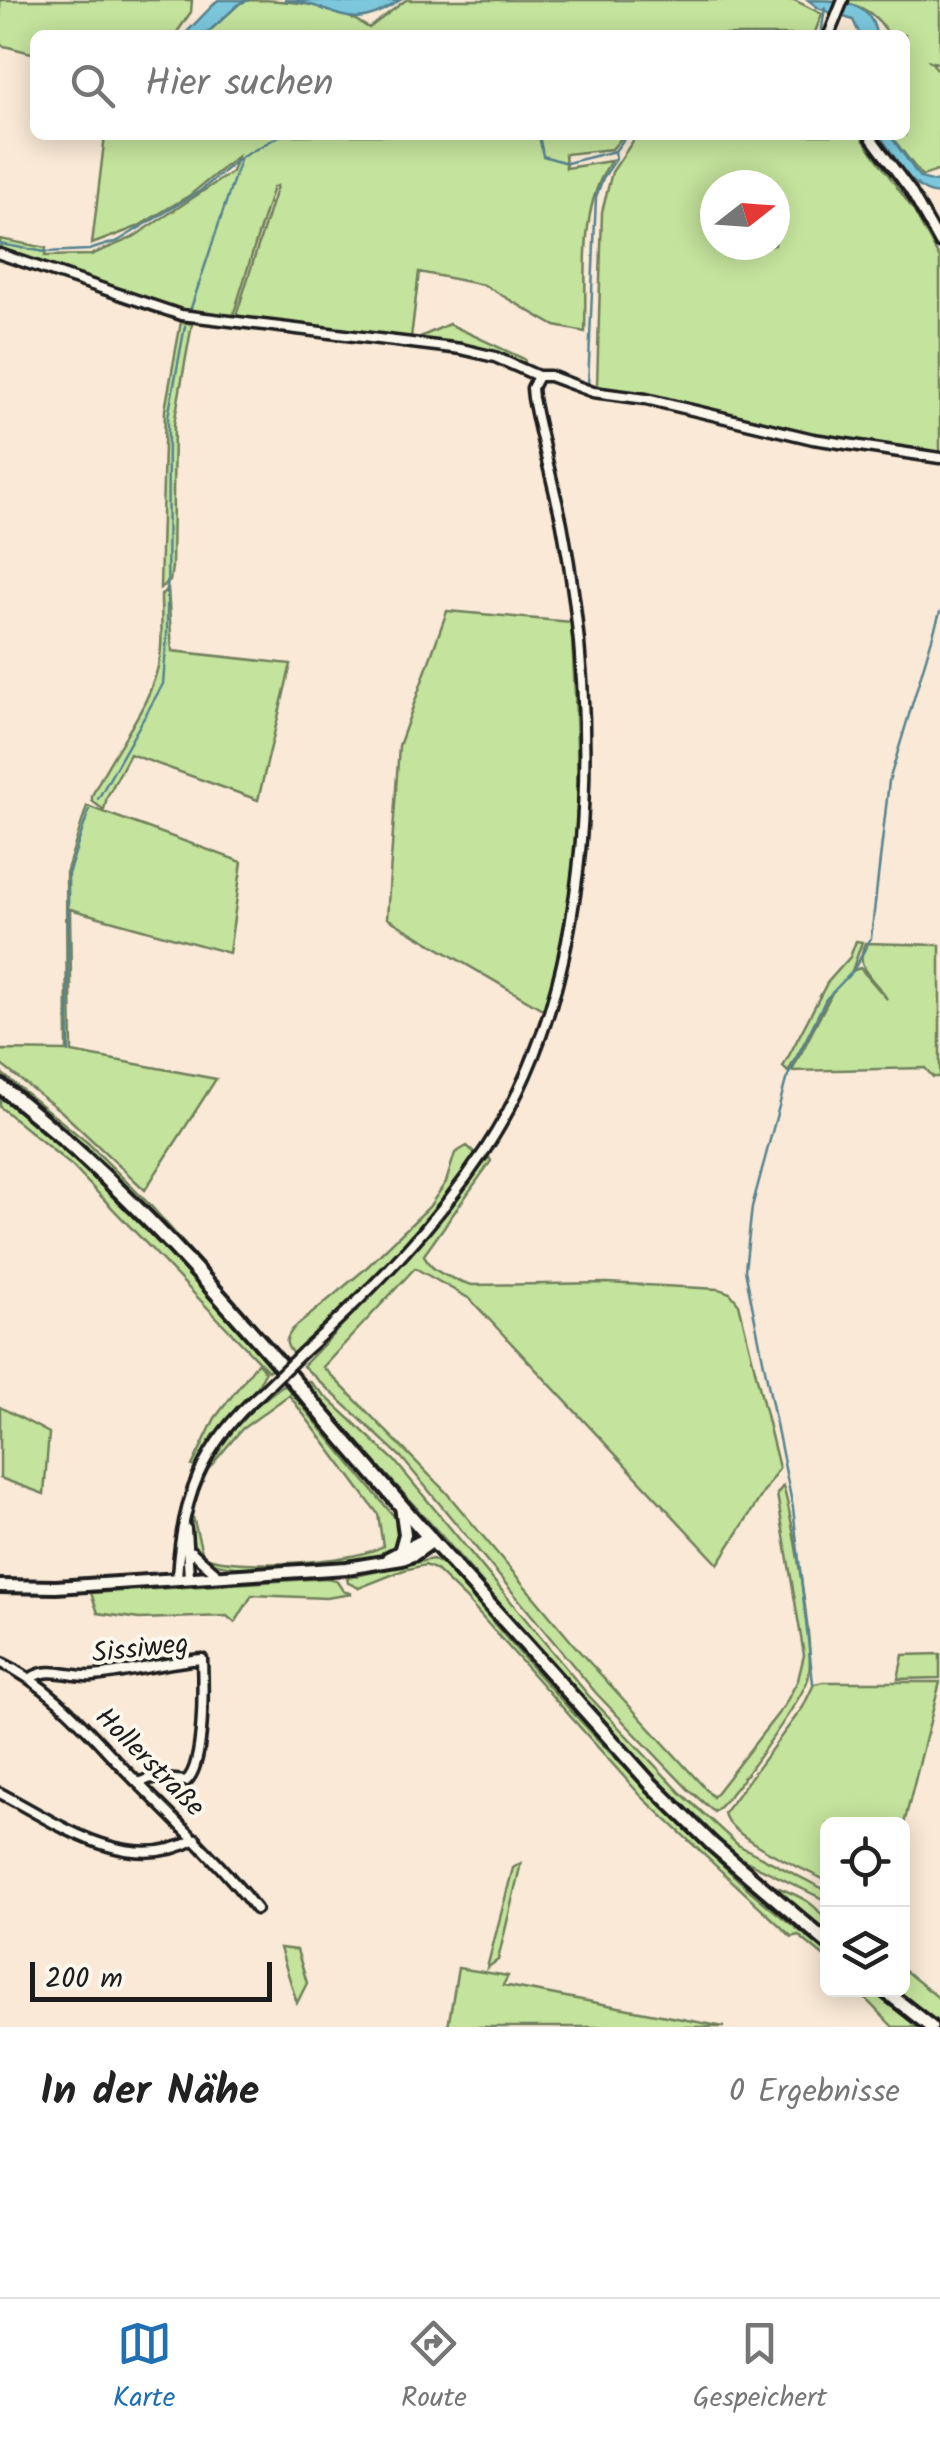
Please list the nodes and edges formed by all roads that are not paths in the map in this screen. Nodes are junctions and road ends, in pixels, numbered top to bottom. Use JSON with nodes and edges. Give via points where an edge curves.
{"nodes":[{"id":1,"x":843,"y":0,"type":"edge"},
{"id":2,"x":831,"y":30,"type":"edge"},
{"id":3,"x":873,"y":140,"type":"edge"},
{"id":4,"x":940,"y":243,"type":"edge"},
{"id":5,"x":0,"y":254,"type":"edge"},
{"id":6,"x":538,"y":376,"type":"junction"},
{"id":7,"x":940,"y":458,"type":"edge"},
{"id":8,"x":0,"y":1086,"type":"edge"},
{"id":9,"x":401,"y":1506,"type":"junction"},
{"id":10,"x":185,"y":1514,"type":"junction"},
{"id":11,"x":431,"y":1539,"type":"junction"},
{"id":12,"x":190,"y":1548,"type":"junction"},
{"id":13,"x":400,"y":1552,"type":"junction"},
{"id":14,"x":373,"y":1565,"type":"junction"},
{"id":15,"x":218,"y":1575,"type":"junction"},
{"id":16,"x":190,"y":1577,"type":"junction"},
{"id":17,"x":177,"y":1578,"type":"junction"},
{"id":18,"x":0,"y":1586,"type":"edge"},
{"id":19,"x":2,"y":1663,"type":"edge"},
{"id":20,"x":0,"y":1676,"type":"edge"},
{"id":21,"x":31,"y":1678,"type":"junction"},
{"id":22,"x":138,"y":1783,"type":"junction"},
{"id":23,"x":0,"y":1793,"type":"edge"},
{"id":24,"x":196,"y":1839,"type":"junction"},
{"id":25,"x":256,"y":1908,"type":"dead end"},
{"id":26,"x":820,"y":1936,"type":"edge"},
{"id":27,"x":893,"y":1997,"type":"edge"},
{"id":28,"x":931,"y":2027,"type":"edge"}],
"edges":[{"from":1,"to":2,"type":"street"},
{"from":3,"to":4,"type":"street"},
{"from":5,"to":6,"type":"street","via":[[182,315],[461,349]]},
{"from":6,"to":7,"type":"street","via":[[813,439]]},
{"from":6,"to":10,"type":"street","bridge":true,"via":[[532,398],[562,524],[582,723],[578,866],[560,977],[532,1060],[486,1148],[417,1240],[239,1412],[211,1448]]},
{"from":8,"to":9,"type":"highway","via":[[144,1216]]},
{"from":9,"to":11,"type":"highway"},
{"from":9,"to":13,"type":"main road","via":[[406,1534]]},
{"from":10,"to":12,"type":"street"},
{"from":10,"to":17,"type":"street"},
{"from":11,"to":13,"type":"main road"},
{"from":11,"to":14,"type":"main road","via":[[415,1554]]},
{"from":11,"to":26,"type":"main road","via":[[650,1784]]},
{"from":12,"to":15,"type":"street"},
{"from":12,"to":16,"type":"street"},
{"from":13,"to":14,"type":"main road"},
{"from":14,"to":15,"type":"main road"},
{"from":15,"to":16,"type":"main road"},
{"from":16,"to":17,"type":"main road"},
{"from":17,"to":18,"type":"main road"},
{"from":19,"to":20,"type":"street"},
{"from":19,"to":21,"type":"street","name":"Hollerstraße"},
{"from":21,"to":22,"type":"street","name":"Hollerstraße"},
{"from":21,"to":22,"type":"street","name":"Sissiweg","via":[[202,1659],[194,1771],[186,1781]]},
{"from":22,"to":24,"type":"street","name":"Hollerstraße"},
{"from":23,"to":24,"type":"street","via":[[100,1844],[154,1851]]},
{"from":24,"to":25,"type":"street","name":"Hollerstraße"},
{"from":27,"to":28,"type":"main road"}]}
